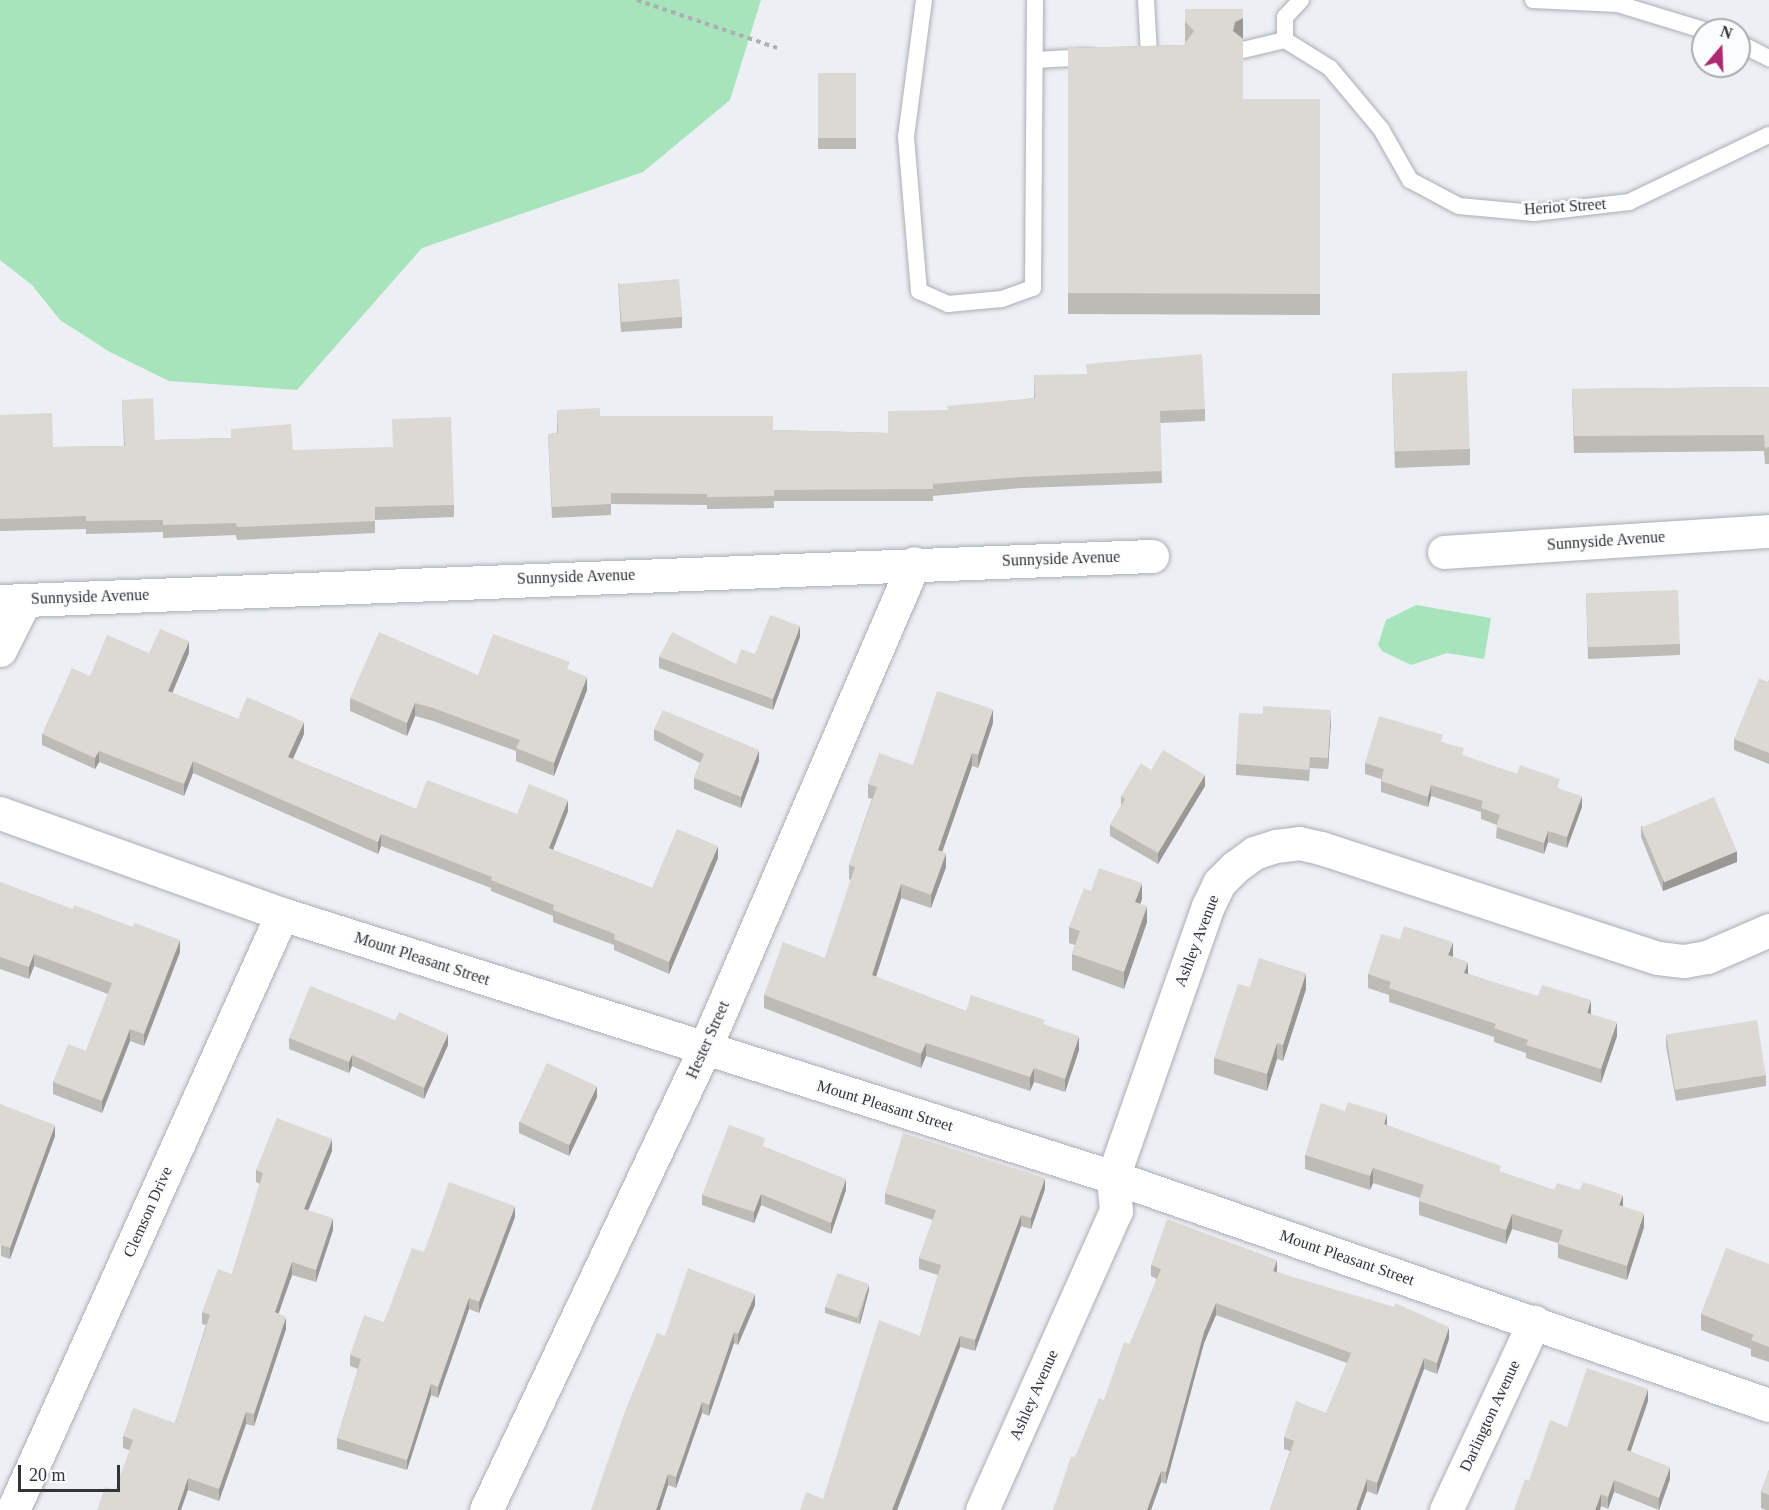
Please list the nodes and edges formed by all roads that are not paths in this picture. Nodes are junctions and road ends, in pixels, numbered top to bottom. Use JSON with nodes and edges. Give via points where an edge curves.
{"nodes":[{"id":1,"x":924,"y":0,"type":"edge"},
{"id":2,"x":1035,"y":0,"type":"edge"},
{"id":3,"x":1146,"y":0,"type":"edge"},
{"id":4,"x":1301,"y":0,"type":"edge"},
{"id":5,"x":1533,"y":0,"type":"edge"},
{"id":6,"x":1691,"y":26,"type":"edge"},
{"id":7,"x":1286,"y":40,"type":"junction"},
{"id":8,"x":1243,"y":50,"type":"edge"},
{"id":9,"x":1751,"y":50,"type":"edge"},
{"id":10,"x":1126,"y":55,"type":"edge"},
{"id":11,"x":1104,"y":56,"type":"edge"},
{"id":12,"x":1769,"y":58,"type":"edge"},
{"id":13,"x":1036,"y":60,"type":"junction"},
{"id":14,"x":1769,"y":135,"type":"edge"},
{"id":15,"x":1769,"y":531,"type":"edge"},
{"id":16,"x":1444,"y":552,"type":"dead end"},
{"id":17,"x":1152,"y":556,"type":"dead end"},
{"id":18,"x":914,"y":563,"type":"junction"},
{"id":19,"x":13,"y":601,"type":"edge"},
{"id":20,"x":0,"y":650,"type":"edge"},
{"id":21,"x":0,"y":813,"type":"edge"},
{"id":22,"x":282,"y":914,"type":"junction"},
{"id":23,"x":1769,"y":930,"type":"edge"},
{"id":24,"x":704,"y":1050,"type":"junction"},
{"id":25,"x":1113,"y":1177,"type":"junction"},
{"id":26,"x":1534,"y":1322,"type":"junction"},
{"id":27,"x":1769,"y":1405,"type":"edge"},
{"id":28,"x":13,"y":1510,"type":"edge"},
{"id":29,"x":486,"y":1510,"type":"edge"},
{"id":30,"x":982,"y":1510,"type":"edge"},
{"id":31,"x":1446,"y":1510,"type":"edge"}],
"edges":[{"from":1,"to":13,"type":"lane","via":[[906,137],[919,291],[948,304],[1002,299],[1034,288]]},
{"from":2,"to":13,"type":"lane"},
{"from":3,"to":10,"type":"lane","via":[[1155,54]]},
{"from":4,"to":7,"type":"lane","via":[[1285,17]]},
{"from":5,"to":6,"type":"lane","via":[[1618,4]]},
{"from":7,"to":8,"type":"lane"},
{"from":7,"to":14,"type":"lane","name":"Heriot Street","via":[[1330,68],[1381,129],[1410,180],[1459,206],[1534,213],[1629,202]]},
{"from":9,"to":12,"type":"lane"},
{"from":11,"to":13,"type":"lane"},
{"from":15,"to":16,"type":"street","name":"Sunnyside Avenue"},
{"from":17,"to":18,"type":"street","name":"Sunnyside Avenue"},
{"from":18,"to":19,"type":"street","name":"Sunnyside Avenue"},
{"from":18,"to":24,"type":"street","name":"Hester Street"},
{"from":19,"to":20,"type":"street"},
{"from":21,"to":22,"type":"street","name":"Mount Pleasant Street"},
{"from":22,"to":24,"type":"street","name":"Mount Pleasant Street"},
{"from":22,"to":28,"type":"street","name":"Clemson Drive"},
{"from":23,"to":25,"type":"street","name":"Ashley Avenue","via":[[1707,957],[1683,961],[1658,958],[1321,848],[1299,843],[1254,853],[1219,883],[1208,906]]},
{"from":24,"to":25,"type":"street","name":"Mount Pleasant Street"},
{"from":24,"to":29,"type":"street","name":"Hester Street"},
{"from":25,"to":26,"type":"street","name":"Mount Pleasant Street"},
{"from":25,"to":30,"type":"street","name":"Ashley Avenue","via":[[1116,1211]]},
{"from":26,"to":27,"type":"street","name":"Mount Pleasant Street"},
{"from":26,"to":31,"type":"street","name":"Darlington Avenue"}]}
